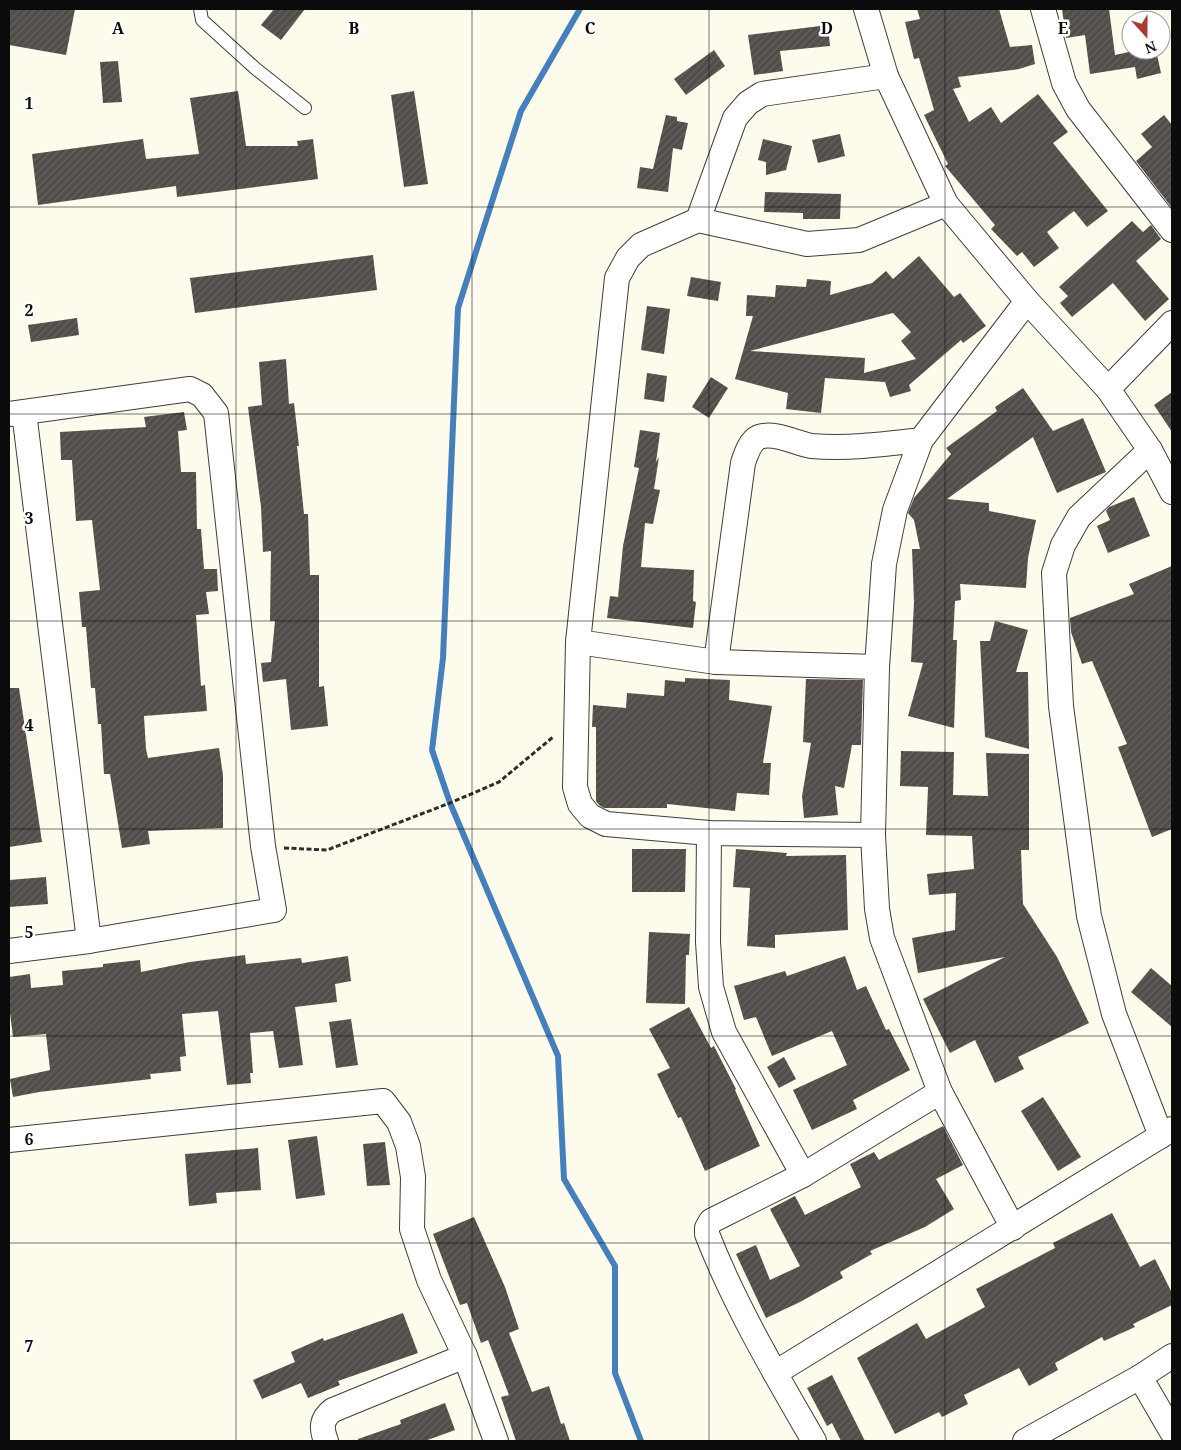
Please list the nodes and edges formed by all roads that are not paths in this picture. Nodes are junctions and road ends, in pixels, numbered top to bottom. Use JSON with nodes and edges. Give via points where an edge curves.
{"nodes":[{"id":1,"x":200,"y":9,"type":"edge"},
{"id":2,"x":866,"y":9,"type":"edge"},
{"id":3,"x":1043,"y":9,"type":"edge"},
{"id":4,"x":886,"y":76,"type":"junction"},
{"id":5,"x":305,"y":108,"type":"dead end"},
{"id":6,"x":946,"y":204,"type":"junction"},
{"id":7,"x":698,"y":220,"type":"junction"},
{"id":8,"x":1172,"y":230,"type":"edge"},
{"id":9,"x":1027,"y":301,"type":"junction"},
{"id":10,"x":1172,"y":324,"type":"edge"},
{"id":11,"x":1108,"y":389,"type":"junction"},
{"id":12,"x":16,"y":413,"type":"edge"},
{"id":13,"x":921,"y":440,"type":"junction"},
{"id":14,"x":1150,"y":450,"type":"junction"},
{"id":15,"x":1172,"y":492,"type":"edge"},
{"id":16,"x":578,"y":642,"type":"junction"},
{"id":17,"x":716,"y":662,"type":"junction"},
{"id":18,"x":877,"y":667,"type":"junction"},
{"id":19,"x":709,"y":834,"type":"junction"},
{"id":20,"x":873,"y":835,"type":"junction"},
{"id":21,"x":88,"y":941,"type":"junction"},
{"id":22,"x":9,"y":951,"type":"edge"},
{"id":23,"x":940,"y":1092,"type":"junction"},
{"id":24,"x":1166,"y":1132,"type":"edge"},
{"id":25,"x":9,"y":1140,"type":"edge"},
{"id":26,"x":803,"y":1175,"type":"junction"},
{"id":27,"x":1012,"y":1228,"type":"junction"},
{"id":28,"x":465,"y":1356,"type":"junction"},
{"id":29,"x":1172,"y":1356,"type":"edge"},
{"id":30,"x":775,"y":1373,"type":"junction"},
{"id":31,"x":1140,"y":1377,"type":"junction"},
{"id":32,"x":1172,"y":1432,"type":"edge"},
{"id":33,"x":326,"y":1441,"type":"edge"},
{"id":34,"x":496,"y":1441,"type":"edge"},
{"id":35,"x":814,"y":1441,"type":"edge"},
{"id":36,"x":1025,"y":1441,"type":"edge"}],
"edges":[{"from":1,"to":5,"type":"lane","via":[[202,20],[256,70]]},
{"from":2,"to":4,"type":"street"},
{"from":3,"to":8,"type":"street","via":[[1064,83],[1078,109]]},
{"from":4,"to":6,"type":"street"},
{"from":4,"to":7,"type":"street","via":[[762,94],[748,102],[735,118]]},
{"from":6,"to":7,"type":"street","via":[[859,240],[807,244]]},
{"from":6,"to":9,"type":"street"},
{"from":7,"to":16,"type":"street","via":[[641,245],[628,258],[617,278]]},
{"from":9,"to":11,"type":"street"},
{"from":9,"to":13,"type":"street"},
{"from":10,"to":11,"type":"street"},
{"from":11,"to":14,"type":"street"},
{"from":12,"to":21,"type":"street"},
{"from":12,"to":21,"type":"street","via":[[190,389],[202,395],[214,408],[218,423],[263,846],[274,910]]},
{"from":13,"to":17,"type":"street","via":[[812,446],[768,435],[753,442],[743,463]]},
{"from":13,"to":18,"type":"street","via":[[895,510],[884,564]]},
{"from":14,"to":15,"type":"street"},
{"from":14,"to":24,"type":"street","via":[[1079,517],[1063,545],[1054,573],[1061,706],[1089,916],[1114,1014]]},
{"from":16,"to":17,"type":"street"},
{"from":16,"to":19,"type":"street","via":[[575,787],[580,804],[590,816],[606,824]]},
{"from":17,"to":18,"type":"street"},
{"from":18,"to":20,"type":"street"},
{"from":19,"to":20,"type":"street"},
{"from":19,"to":26,"type":"street","via":[[711,987],[724,1032]]},
{"from":20,"to":23,"type":"street","via":[[882,938]]},
{"from":21,"to":22,"type":"street"},
{"from":23,"to":26,"type":"street"},
{"from":23,"to":27,"type":"street"},
{"from":24,"to":27,"type":"street"},
{"from":25,"to":28,"type":"street","via":[[383,1101],[399,1122],[408,1146],[413,1176],[412,1229],[420,1254]]},
{"from":26,"to":30,"type":"street","via":[[712,1221],[707,1228],[725,1274]]},
{"from":27,"to":30,"type":"street"},
{"from":28,"to":33,"type":"street","via":[[333,1410],[323,1423]]},
{"from":28,"to":34,"type":"street"},
{"from":29,"to":31,"type":"street"},
{"from":30,"to":35,"type":"street"},
{"from":31,"to":32,"type":"street"},
{"from":31,"to":36,"type":"street"}]}
